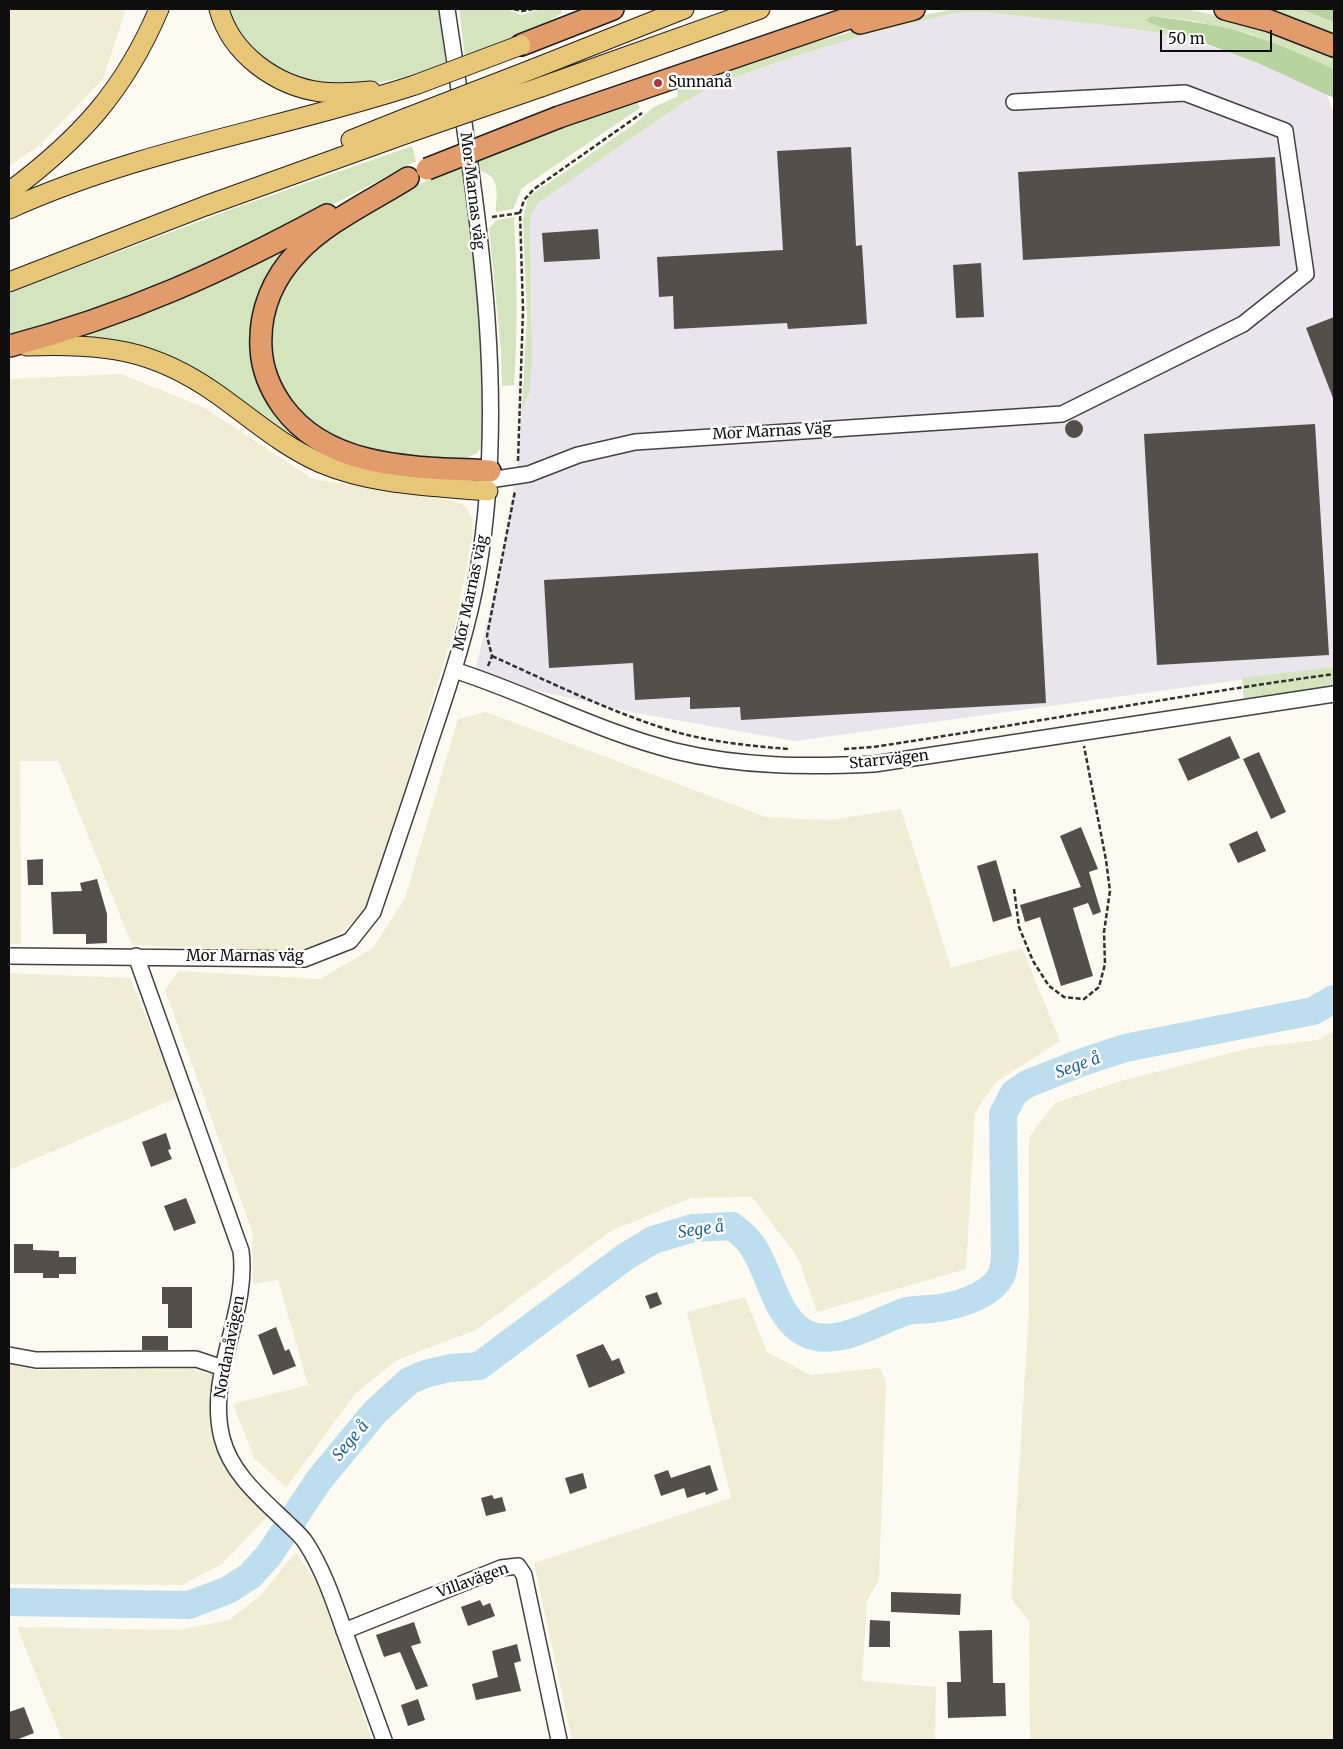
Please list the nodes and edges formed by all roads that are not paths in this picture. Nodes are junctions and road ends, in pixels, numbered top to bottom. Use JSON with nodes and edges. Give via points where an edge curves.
{"nodes":[{"id":1,"x":160,"y":9,"type":"edge"},
{"id":2,"x":219,"y":9,"type":"edge"},
{"id":3,"x":447,"y":9,"type":"edge"},
{"id":4,"x":613,"y":9,"type":"edge"},
{"id":5,"x":684,"y":9,"type":"edge"},
{"id":6,"x":760,"y":9,"type":"edge"},
{"id":7,"x":875,"y":9,"type":"edge"},
{"id":8,"x":914,"y":9,"type":"edge"},
{"id":9,"x":1225,"y":9,"type":"edge"},
{"id":10,"x":522,"y":45,"type":"joint"},
{"id":11,"x":1334,"y":46,"type":"edge"},
{"id":12,"x":717,"y":62,"type":"junction"},
{"id":13,"x":415,"y":85,"type":"junction"},
{"id":14,"x":1014,"y":102,"type":"dead end"},
{"id":15,"x":407,"y":126,"type":"junction"},
{"id":16,"x":418,"y":174,"type":"junction"},
{"id":17,"x":9,"y":192,"type":"edge"},
{"id":18,"x":9,"y":209,"type":"edge"},
{"id":19,"x":9,"y":268,"type":"edge"},
{"id":20,"x":9,"y":282,"type":"edge"},
{"id":21,"x":9,"y":346,"type":"edge"},
{"id":22,"x":489,"y":481,"type":"junction"},
{"id":23,"x":454,"y":670,"type":"junction"},
{"id":24,"x":1334,"y":694,"type":"edge"},
{"id":25,"x":9,"y":956,"type":"edge"},
{"id":26,"x":136,"y":956,"type":"junction"},
{"id":27,"x":9,"y":1355,"type":"edge"},
{"id":28,"x":223,"y":1368,"type":"junction"},
{"id":29,"x":344,"y":1631,"type":"junction"},
{"id":30,"x":384,"y":1740,"type":"edge"},
{"id":31,"x":559,"y":1740,"type":"edge"}],
"edges":[{"from":1,"to":17,"type":"main road","via":[[141,51],[111,97],[65,146]]},
{"from":2,"to":13,"type":"main road","via":[[239,48],[284,82],[321,92],[345,93]]},
{"from":3,"to":22,"type":"street","name":"Mor Marnas väg","via":[[486,300],[491,377]]},
{"from":4,"to":10,"type":"highway"},
{"from":5,"to":15,"type":"main road","bridge":true,"via":[[533,69]]},
{"from":6,"to":15,"type":"main road","bridge":true,"via":[[541,87]]},
{"from":7,"to":12,"type":"highway"},
{"from":8,"to":12,"type":"highway"},
{"from":9,"to":11,"type":"highway","via":[[1270,21]]},
{"from":10,"to":13,"type":"main road","bridge":true},
{"from":12,"to":16,"type":"highway","bridge":true,"via":[[559,117]]},
{"from":13,"to":18,"type":"main road","via":[[359,103],[149,157],[81,179]]},
{"from":14,"to":22,"type":"street","name":"Mor Marnas Väg","via":[[1185,93],[1285,131],[1306,274],[1243,324],[1062,414],[634,442],[599,449],[517,477]]},
{"from":15,"to":19,"type":"main road"},
{"from":15,"to":20,"type":"main road"},
{"from":16,"to":21,"type":"highway","via":[[354,200],[176,290],[104,318]]},
{"from":16,"to":22,"type":"highway","via":[[324,231],[290,260],[266,302],[261,329],[263,366],[272,390],[286,410],[305,430],[329,445],[364,458]]},
{"from":21,"to":22,"type":"main road","via":[[100,346],[138,354],[183,372],[289,446],[336,469],[390,481]]},
{"from":22,"to":23,"type":"street","name":"Mor Marnas väg","via":[[478,573]]},
{"from":23,"to":24,"type":"street","name":"Starrvägen","via":[[587,722],[675,751],[751,764],[797,767],[874,764]]},
{"from":23,"to":26,"type":"street","name":"Mor Marnas väg","via":[[373,912],[350,942],[304,959]]},
{"from":25,"to":26,"type":"street","name":"Mor Marnas väg"},
{"from":26,"to":28,"type":"street","name":"Nordanåvägen","via":[[241,1251],[241,1297]]},
{"from":27,"to":28,"type":"street","via":[[36,1360],[196,1359]]},
{"from":28,"to":29,"type":"street","name":"Nordanåvägen","via":[[218,1407],[222,1438],[233,1464],[248,1485],[305,1541],[324,1574]]},
{"from":29,"to":30,"type":"street","name":"Nordanåvägen"},
{"from":29,"to":31,"type":"street","name":"Villavägen","via":[[502,1568],[518,1566],[524,1576]]}]}
